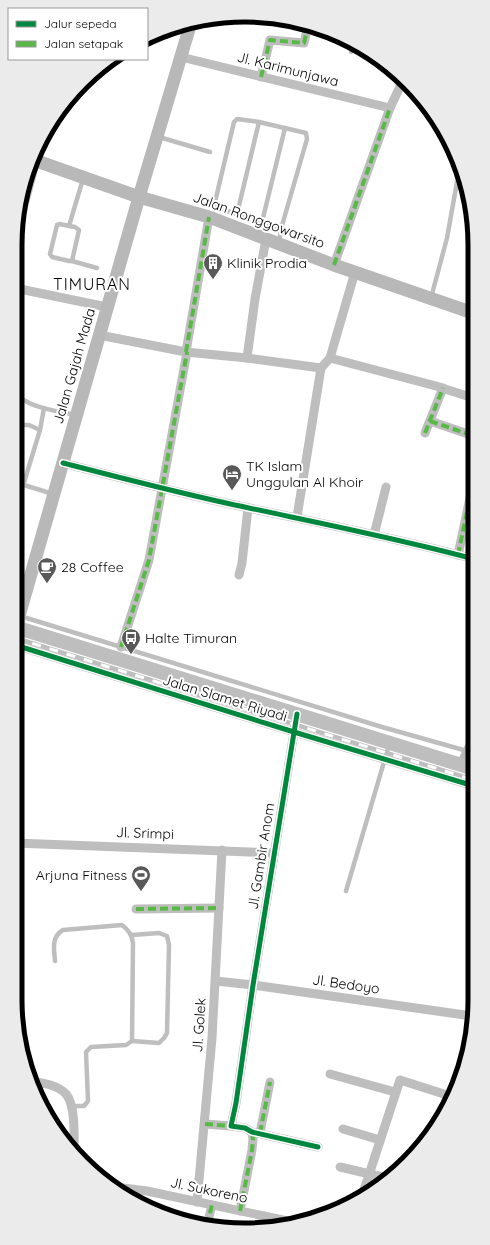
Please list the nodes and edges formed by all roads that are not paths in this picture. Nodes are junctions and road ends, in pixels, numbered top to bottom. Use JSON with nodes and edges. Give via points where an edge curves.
{"nodes":[{"id":1,"x":189,"y":29,"type":"edge"},
{"id":2,"x":307,"y":31,"type":"edge"},
{"id":3,"x":181,"y":57,"type":"junction"},
{"id":4,"x":261,"y":77,"type":"junction"},
{"id":5,"x":401,"y":85,"type":"edge"},
{"id":6,"x":390,"y":108,"type":"junction"},
{"id":7,"x":259,"y":122,"type":"junction"},
{"id":8,"x":285,"y":128,"type":"junction"},
{"id":9,"x":157,"y":136,"type":"junction"},
{"id":10,"x":210,"y":152,"type":"dead end"},
{"id":11,"x":39,"y":161,"type":"edge"},
{"id":12,"x":83,"y":177,"type":"junction"},
{"id":13,"x":458,"y":180,"type":"edge"},
{"id":14,"x":139,"y":197,"type":"junction"},
{"id":15,"x":237,"y":214,"type":"junction"},
{"id":16,"x":210,"y":217,"type":"junction"},
{"id":17,"x":262,"y":222,"type":"junction"},
{"id":18,"x":69,"y":226,"type":"junction"},
{"id":19,"x":281,"y":229,"type":"junction"},
{"id":20,"x":266,"y":239,"type":"junction"},
{"id":21,"x":279,"y":244,"type":"junction"},
{"id":22,"x":72,"y":261,"type":"junction"},
{"id":23,"x":334,"y":264,"type":"junction"},
{"id":24,"x":97,"y":268,"type":"dead end"},
{"id":25,"x":355,"y":272,"type":"junction"},
{"id":26,"x":22,"y":290,"type":"edge"},
{"id":27,"x":431,"y":298,"type":"junction"},
{"id":28,"x":107,"y":308,"type":"junction"},
{"id":29,"x":468,"y":311,"type":"edge"},
{"id":30,"x":100,"y":335,"type":"junction"},
{"id":31,"x":187,"y":352,"type":"junction"},
{"id":32,"x":247,"y":358,"type":"junction"},
{"id":33,"x":330,"y":358,"type":"junction"},
{"id":34,"x":321,"y":368,"type":"junction"},
{"id":35,"x":443,"y":388,"type":"junction"},
{"id":36,"x":468,"y":396,"type":"edge"},
{"id":37,"x":22,"y":398,"type":"edge"},
{"id":38,"x":44,"y":408,"type":"junction"},
{"id":39,"x":77,"y":415,"type":"junction"},
{"id":40,"x":430,"y":421,"type":"junction"},
{"id":41,"x":22,"y":426,"type":"edge"},
{"id":42,"x":40,"y":430,"type":"junction"},
{"id":43,"x":425,"y":433,"type":"dead end"},
{"id":44,"x":468,"y":434,"type":"edge"},
{"id":45,"x":63,"y":463,"type":"junction"},
{"id":46,"x":24,"y":485,"type":"junction"},
{"id":47,"x":386,"y":487,"type":"dead end"},
{"id":48,"x":163,"y":488,"type":"junction"},
{"id":49,"x":22,"y":491,"type":"edge"},
{"id":50,"x":54,"y":494,"type":"junction"},
{"id":51,"x":468,"y":507,"type":"edge"},
{"id":52,"x":248,"y":508,"type":"junction"},
{"id":53,"x":297,"y":517,"type":"junction"},
{"id":54,"x":374,"y":535,"type":"junction"},
{"id":55,"x":458,"y":555,"type":"junction"},
{"id":56,"x":468,"y":558,"type":"edge"},
{"id":57,"x":240,"y":575,"type":"dead end"},
{"id":58,"x":22,"y":609,"type":"edge"},
{"id":59,"x":22,"y":628,"type":"edge"},
{"id":60,"x":22,"y":647,"type":"edge"},
{"id":61,"x":119,"y":653,"type":"junction"},
{"id":62,"x":296,"y":719,"type":"junction"},
{"id":63,"x":294,"y":732,"type":"junction"},
{"id":64,"x":388,"y":747,"type":"junction"},
{"id":65,"x":468,"y":748,"type":"edge"},
{"id":66,"x":385,"y":759,"type":"junction"},
{"id":67,"x":468,"y":767,"type":"edge"},
{"id":68,"x":468,"y":784,"type":"edge"},
{"id":69,"x":22,"y":843,"type":"edge"},
{"id":70,"x":222,"y":850,"type":"junction"},
{"id":71,"x":274,"y":852,"type":"junction"},
{"id":72,"x":346,"y":891,"type":"dead end"},
{"id":73,"x":220,"y":908,"type":"junction"},
{"id":74,"x":136,"y":909,"type":"dead end"},
{"id":75,"x":132,"y":936,"type":"junction"},
{"id":76,"x":55,"y":961,"type":"dead end"},
{"id":77,"x":216,"y":981,"type":"junction"},
{"id":78,"x":253,"y":985,"type":"junction"},
{"id":79,"x":468,"y":1015,"type":"edge"},
{"id":80,"x":132,"y":1041,"type":"junction"},
{"id":81,"x":330,"y":1074,"type":"dead end"},
{"id":82,"x":270,"y":1082,"type":"dead end"},
{"id":83,"x":38,"y":1083,"type":"edge"},
{"id":84,"x":396,"y":1092,"type":"junction"},
{"id":85,"x":446,"y":1096,"type":"edge"},
{"id":86,"x":72,"y":1106,"type":"junction"},
{"id":87,"x":205,"y":1124,"type":"junction"},
{"id":88,"x":231,"y":1126,"type":"junction"},
{"id":89,"x":343,"y":1129,"type":"dead end"},
{"id":90,"x":256,"y":1132,"type":"junction"},
{"id":91,"x":380,"y":1140,"type":"junction"},
{"id":92,"x":74,"y":1143,"type":"edge"},
{"id":93,"x":318,"y":1147,"type":"dead end"},
{"id":94,"x":340,"y":1167,"type":"dead end"},
{"id":95,"x":369,"y":1174,"type":"junction"},
{"id":96,"x":381,"y":1177,"type":"edge"},
{"id":97,"x":126,"y":1188,"type":"edge"},
{"id":98,"x":365,"y":1188,"type":"edge"},
{"id":99,"x":197,"y":1202,"type":"junction"},
{"id":100,"x":212,"y":1205,"type":"junction"},
{"id":101,"x":240,"y":1211,"type":"junction"},
{"id":102,"x":208,"y":1220,"type":"edge"},
{"id":103,"x":282,"y":1220,"type":"edge"}],
"edges":[{"from":1,"to":3,"type":"main road","name":"Jalan Gajah Mada"},
{"from":2,"to":4,"type":"street","via":[[304,43],[270,40]]},
{"from":3,"to":4,"type":"street","name":"Jl. Karimunjawa"},
{"from":3,"to":9,"type":"main road","name":"Jalan Gajah Mada"},
{"from":4,"to":6,"type":"street","name":"Jl. Karimunjawa"},
{"from":5,"to":6,"type":"street"},
{"from":6,"to":23,"type":"street"},
{"from":7,"to":8,"type":"lane"},
{"from":7,"to":15,"type":"lane"},
{"from":7,"to":15,"type":"lane","via":[[237,119],[234,122],[220,180],[215,202],[220,208]]},
{"from":8,"to":17,"type":"lane"},
{"from":8,"to":19,"type":"lane","via":[[306,133],[307,139]]},
{"from":9,"to":10,"type":"lane"},
{"from":9,"to":14,"type":"main road","name":"Jalan Gajah Mada"},
{"from":11,"to":12,"type":"main road","name":"Jalan Ronggowarsito"},
{"from":12,"to":14,"type":"main road","name":"Jalan Ronggowarsito"},
{"from":12,"to":18,"type":"lane"},
{"from":13,"to":27,"type":"lane","via":[[447,238]]},
{"from":14,"to":16,"type":"main road","name":"Jalan Ronggowarsito"},
{"from":14,"to":28,"type":"main road","name":"Jalan Gajah Mada"},
{"from":15,"to":17,"type":"lane"},
{"from":16,"to":20,"type":"main road","name":"Jalan Ronggowarsito"},
{"from":16,"to":31,"type":"street"},
{"from":17,"to":19,"type":"lane"},
{"from":18,"to":22,"type":"lane","via":[[79,230]]},
{"from":18,"to":22,"type":"lane","via":[[57,226],[50,254],[52,257]]},
{"from":19,"to":21,"type":"lane"},
{"from":20,"to":21,"type":"main road","name":"Jalan Ronggowarsito"},
{"from":20,"to":32,"type":"street"},
{"from":21,"to":23,"type":"main road","name":"Jalan Ronggowarsito"},
{"from":22,"to":24,"type":"lane"},
{"from":23,"to":25,"type":"main road","name":"Jalan Ronggowarsito"},
{"from":25,"to":27,"type":"main road","name":"Jalan Ronggowarsito"},
{"from":25,"to":33,"type":"street"},
{"from":26,"to":28,"type":"street"},
{"from":27,"to":29,"type":"main road","name":"Jalan Ronggowarsito"},
{"from":28,"to":30,"type":"main road","name":"Jalan Gajah Mada"},
{"from":30,"to":31,"type":"street"},
{"from":30,"to":39,"type":"main road","name":"Jalan Gajah Mada"},
{"from":31,"to":32,"type":"street"},
{"from":31,"to":48,"type":"street"},
{"from":32,"to":34,"type":"street"},
{"from":33,"to":34,"type":"street"},
{"from":33,"to":35,"type":"street"},
{"from":34,"to":53,"type":"street"},
{"from":35,"to":36,"type":"street"},
{"from":35,"to":40,"type":"street"},
{"from":37,"to":38,"type":"lane"},
{"from":38,"to":39,"type":"lane"},
{"from":38,"to":42,"type":"lane"},
{"from":39,"to":45,"type":"main road","name":"Jalan Gajah Mada"},
{"from":40,"to":43,"type":"street"},
{"from":40,"to":44,"type":"street"},
{"from":41,"to":42,"type":"lane"},
{"from":42,"to":46,"type":"lane"},
{"from":45,"to":48,"type":"street"},
{"from":45,"to":50,"type":"main road","name":"Jalan Gajah Mada"},
{"from":46,"to":49,"type":"lane"},
{"from":46,"to":50,"type":"lane"},
{"from":47,"to":54,"type":"street"},
{"from":48,"to":52,"type":"street"},
{"from":48,"to":61,"type":"street","via":[[149,560]]},
{"from":50,"to":58,"type":"main road","name":"Jalan Gajah Mada"},
{"from":51,"to":55,"type":"street"},
{"from":52,"to":53,"type":"street"},
{"from":52,"to":57,"type":"street"},
{"from":53,"to":54,"type":"street"},
{"from":54,"to":55,"type":"street"},
{"from":55,"to":56,"type":"street"},
{"from":59,"to":61,"type":"main road"},
{"from":60,"to":63,"type":"street","name":"Jalan Slamet Riyadi"},
{"from":61,"to":62,"type":"main road"},
{"from":61,"to":65,"type":"lane","via":[[374,725]]},
{"from":62,"to":63,"type":"street","name":"Jl. Gambir Anom"},
{"from":62,"to":64,"type":"main road"},
{"from":63,"to":66,"type":"street","name":"Jalan Slamet Riyadi"},
{"from":63,"to":71,"type":"street","name":"Jl. Gambir Anom"},
{"from":64,"to":66,"type":"lane"},
{"from":64,"to":67,"type":"main road"},
{"from":66,"to":68,"type":"street","name":"Jalan Slamet Riyadi"},
{"from":66,"to":72,"type":"lane"},
{"from":69,"to":70,"type":"street","name":"Jl. Srimpi"},
{"from":70,"to":71,"type":"street","name":"Jl. Srimpi"},
{"from":70,"to":73,"type":"street","name":"Jl. Golek"},
{"from":71,"to":78,"type":"street","name":"Jl. Gambir Anom"},
{"from":73,"to":74,"type":"street"},
{"from":73,"to":77,"type":"street","name":"Jl. Golek"},
{"from":75,"to":76,"type":"lane","via":[[122,925],[63,930],[58,933],[54,942]]},
{"from":75,"to":80,"type":"lane"},
{"from":75,"to":80,"type":"lane","via":[[159,933],[167,936],[169,946],[167,1033],[159,1043]]},
{"from":77,"to":78,"type":"street","name":"Jl. Bedoyo"},
{"from":77,"to":87,"type":"street","name":"Jl. Golek"},
{"from":78,"to":79,"type":"street","name":"Jl. Bedoyo"},
{"from":78,"to":88,"type":"street","name":"Jl. Gambir Anom"},
{"from":80,"to":86,"type":"lane","via":[[126,1045],[91,1046],[86,1052],[88,1101],[84,1106]]},
{"from":81,"to":84,"type":"street"},
{"from":82,"to":90,"type":"street"},
{"from":83,"to":86,"type":"street","via":[[54,1086],[66,1094]]},
{"from":84,"to":85,"type":"street","via":[[401,1080]]},
{"from":84,"to":91,"type":"street"},
{"from":86,"to":92,"type":"street"},
{"from":87,"to":88,"type":"street"},
{"from":87,"to":99,"type":"street","name":"Jl. Golek"},
{"from":88,"to":90,"type":"street"},
{"from":89,"to":91,"type":"street"},
{"from":90,"to":93,"type":"street"},
{"from":90,"to":101,"type":"street"},
{"from":91,"to":95,"type":"street"},
{"from":94,"to":95,"type":"street"},
{"from":95,"to":96,"type":"street"},
{"from":95,"to":98,"type":"street"},
{"from":97,"to":99,"type":"street","name":"Jl. Sukoreno"},
{"from":99,"to":100,"type":"street","name":"Jl. Sukoreno"},
{"from":100,"to":101,"type":"street","name":"Jl. Sukoreno"},
{"from":100,"to":102,"type":"street"},
{"from":101,"to":103,"type":"street","name":"Jl. Sukoreno"}]}
